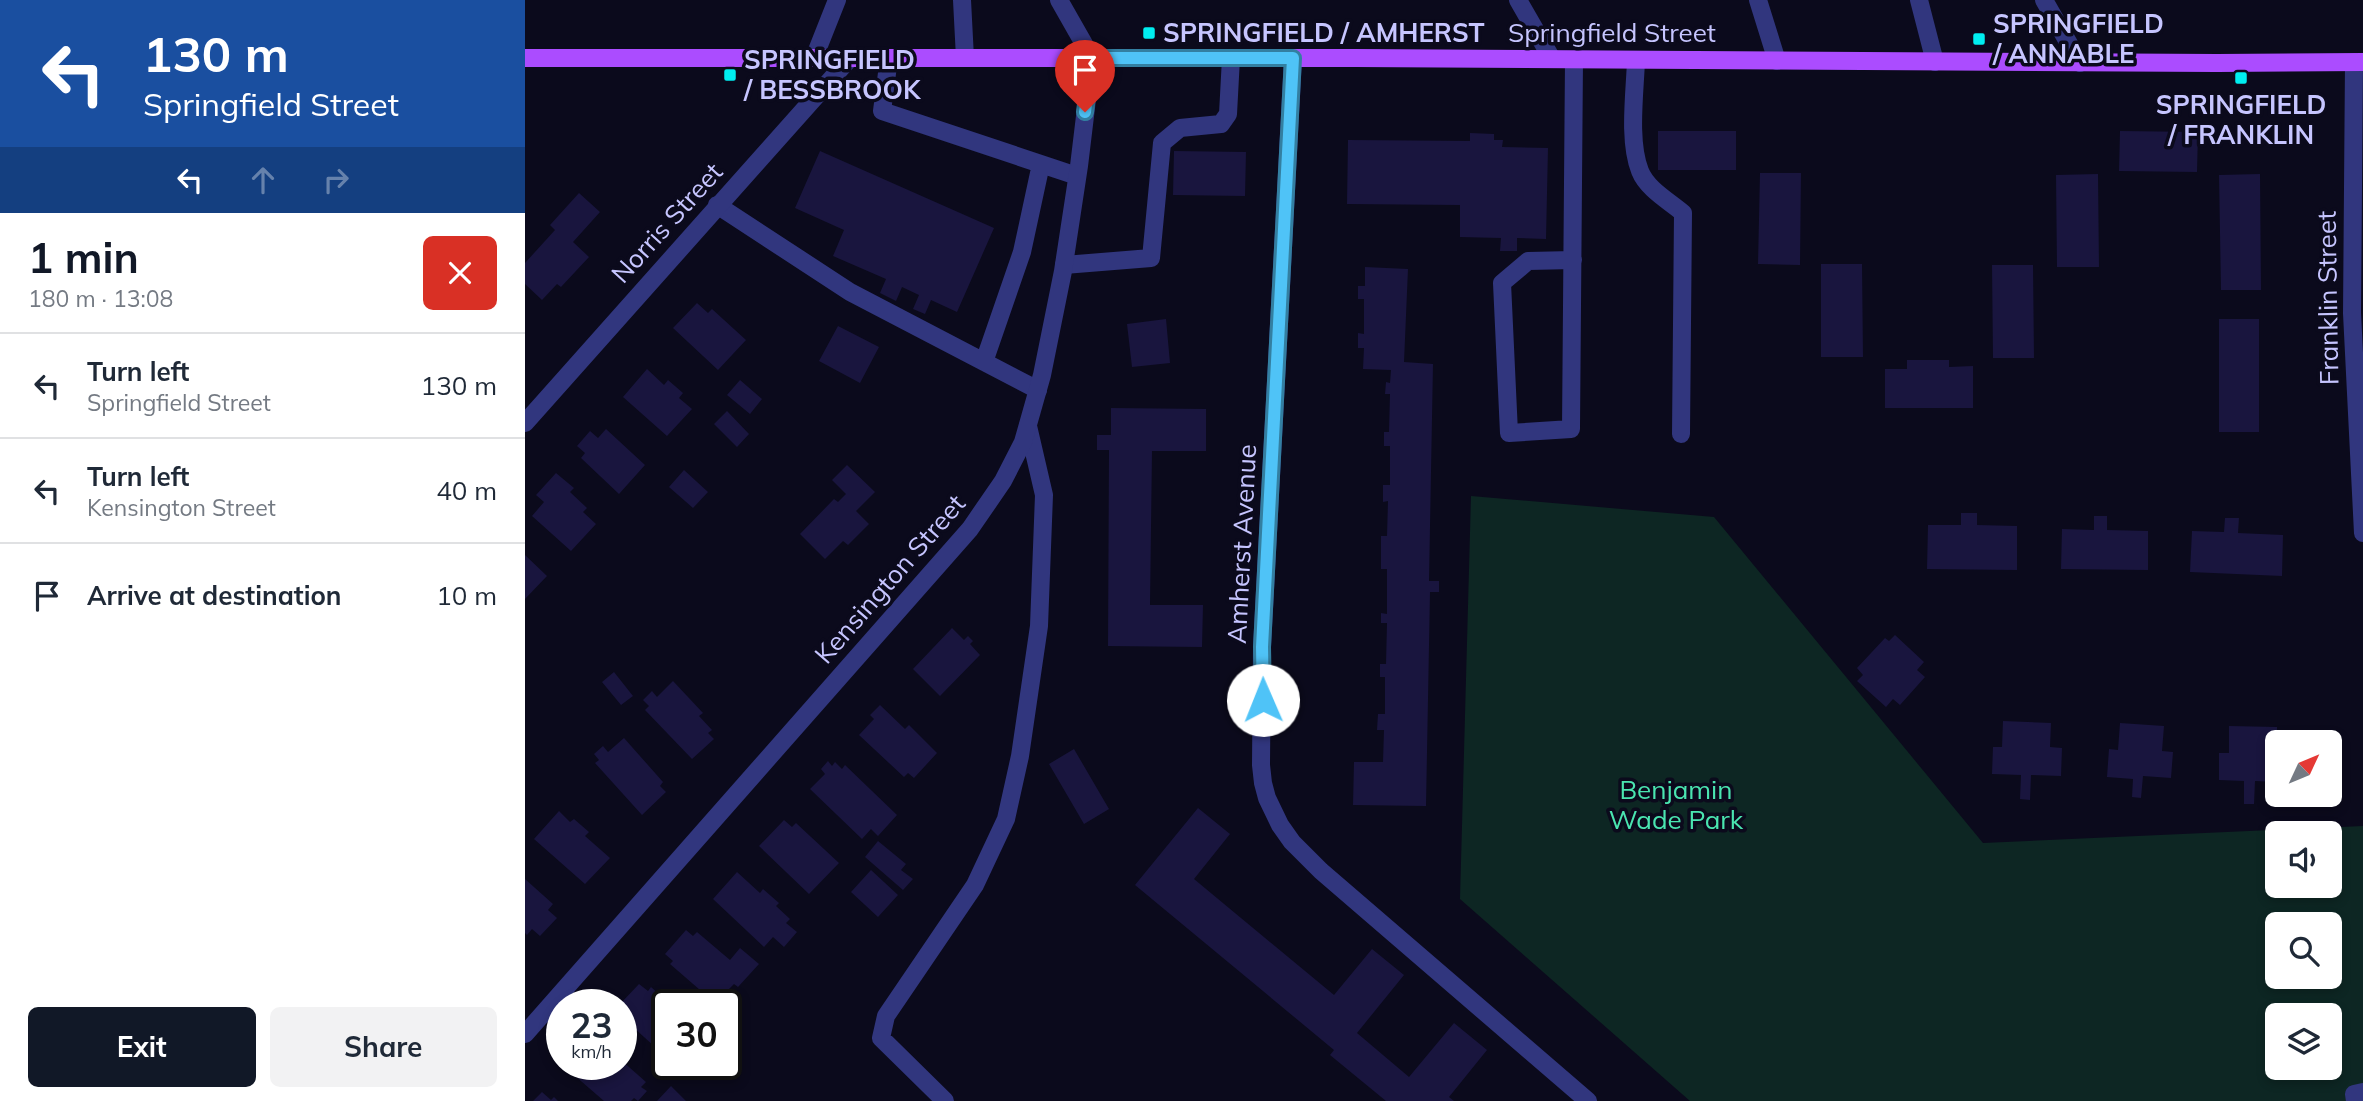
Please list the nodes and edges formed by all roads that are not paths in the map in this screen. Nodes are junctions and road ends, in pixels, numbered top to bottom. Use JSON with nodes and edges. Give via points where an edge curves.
{"nodes":[{"id":1,"x":837,"y":0,"type":"edge"},
{"id":2,"x":962,"y":0,"type":"edge"},
{"id":3,"x":1059,"y":0,"type":"edge"},
{"id":4,"x":1518,"y":0,"type":"edge"},
{"id":5,"x":1758,"y":0,"type":"edge"},
{"id":6,"x":1919,"y":0,"type":"edge"},
{"id":7,"x":2044,"y":0,"type":"edge"},
{"id":8,"x":525,"y":58,"type":"edge"},
{"id":9,"x":814,"y":58,"type":"junction"},
{"id":10,"x":850,"y":58,"type":"junction"},
{"id":11,"x":889,"y":58,"type":"junction"},
{"id":12,"x":965,"y":58,"type":"junction"},
{"id":13,"x":1092,"y":58,"type":"junction"},
{"id":14,"x":1231,"y":58,"type":"junction"},
{"id":15,"x":1293,"y":58,"type":"junction"},
{"id":16,"x":1552,"y":60,"type":"junction"},
{"id":17,"x":1574,"y":60,"type":"junction"},
{"id":18,"x":1636,"y":60,"type":"junction"},
{"id":19,"x":1777,"y":61,"type":"junction"},
{"id":20,"x":1935,"y":62,"type":"junction"},
{"id":21,"x":2080,"y":62,"type":"junction"},
{"id":22,"x":2358,"y":62,"type":"edge"},
{"id":23,"x":1041,"y":164,"type":"junction"},
{"id":24,"x":1077,"y":176,"type":"junction"},
{"id":25,"x":717,"y":205,"type":"junction"},
{"id":26,"x":1573,"y":260,"type":"junction"},
{"id":27,"x":1064,"y":265,"type":"junction"},
{"id":28,"x":984,"y":362,"type":"junction"},
{"id":29,"x":1038,"y":390,"type":"junction"},
{"id":30,"x":525,"y":423,"type":"edge"},
{"id":31,"x":1028,"y":426,"type":"junction"},
{"id":32,"x":1681,"y":434,"type":"dead end"},
{"id":33,"x":2360,"y":443,"type":"edge"},
{"id":34,"x":2363,"y":533,"type":"edge"},
{"id":35,"x":525,"y":1034,"type":"edge"},
{"id":36,"x":2363,"y":1092,"type":"edge"},
{"id":37,"x":945,"y":1101,"type":"edge"},
{"id":38,"x":1588,"y":1101,"type":"edge"},
{"id":39,"x":2355,"y":1101,"type":"edge"}],
"edges":[{"from":1,"to":9,"type":"street"},
{"from":2,"to":12,"type":"street"},
{"from":3,"to":13,"type":"street"},
{"from":4,"to":16,"type":"street"},
{"from":5,"to":19,"type":"street"},
{"from":6,"to":20,"type":"street"},
{"from":7,"to":21,"type":"street"},
{"from":8,"to":9,"type":"main road","name":"Springfield Street"},
{"from":9,"to":10,"type":"main road","name":"Springfield Street"},
{"from":10,"to":11,"type":"main road","name":"Springfield Street"},
{"from":10,"to":25,"type":"street","name":"Norris Street"},
{"from":11,"to":12,"type":"main road","name":"Springfield Street"},
{"from":11,"to":23,"type":"street","via":[[882,111]]},
{"from":12,"to":13,"type":"main road","name":"Springfield Street"},
{"from":13,"to":14,"type":"main road","name":"Springfield Street"},
{"from":13,"to":24,"type":"street","name":"Kensington Street"},
{"from":14,"to":15,"type":"main road","name":"Springfield Street"},
{"from":14,"to":27,"type":"street","via":[[1227,114],[1221,124],[1180,128],[1162,143],[1151,258]]},
{"from":15,"to":16,"type":"main road","name":"Springfield Street"},
{"from":15,"to":38,"type":"street","name":"Amherst Avenue","via":[[1262,647],[1263,783],[1280,825],[1321,871]]},
{"from":16,"to":17,"type":"main road","name":"Springfield Street"},
{"from":17,"to":18,"type":"main road","name":"Springfield Street"},
{"from":17,"to":26,"type":"street"},
{"from":18,"to":19,"type":"main road","name":"Springfield Street"},
{"from":18,"to":32,"type":"street","via":[[1634,140],[1640,172],[1683,213]]},
{"from":19,"to":20,"type":"main road","name":"Springfield Street"},
{"from":20,"to":21,"type":"main road","name":"Springfield Street"},
{"from":21,"to":22,"type":"main road","name":"Springfield Street"},
{"from":22,"to":33,"type":"street","name":"Franklin Street","via":[[2352,313]]},
{"from":23,"to":24,"type":"street"},
{"from":23,"to":28,"type":"street","via":[[1022,252]]},
{"from":24,"to":27,"type":"street","name":"Kensington Street"},
{"from":25,"to":28,"type":"street","via":[[850,292]]},
{"from":25,"to":30,"type":"street","name":"Norris Street"},
{"from":26,"to":26,"type":"street","via":[[1571,429],[1509,433],[1502,283],[1528,261]]},
{"from":27,"to":29,"type":"street","name":"Kensington Street"},
{"from":28,"to":29,"type":"street"},
{"from":29,"to":31,"type":"street","name":"Kensington Street"},
{"from":31,"to":35,"type":"street","name":"Kensington Street","via":[[1003,481],[970,529]]},
{"from":31,"to":37,"type":"street","via":[[1044,495],[1039,626],[1006,820],[975,885],[886,1016],[881,1038]]},
{"from":33,"to":34,"type":"street","name":"Franklin Street"},
{"from":36,"to":39,"type":"street","via":[[2354,1094]]}]}
